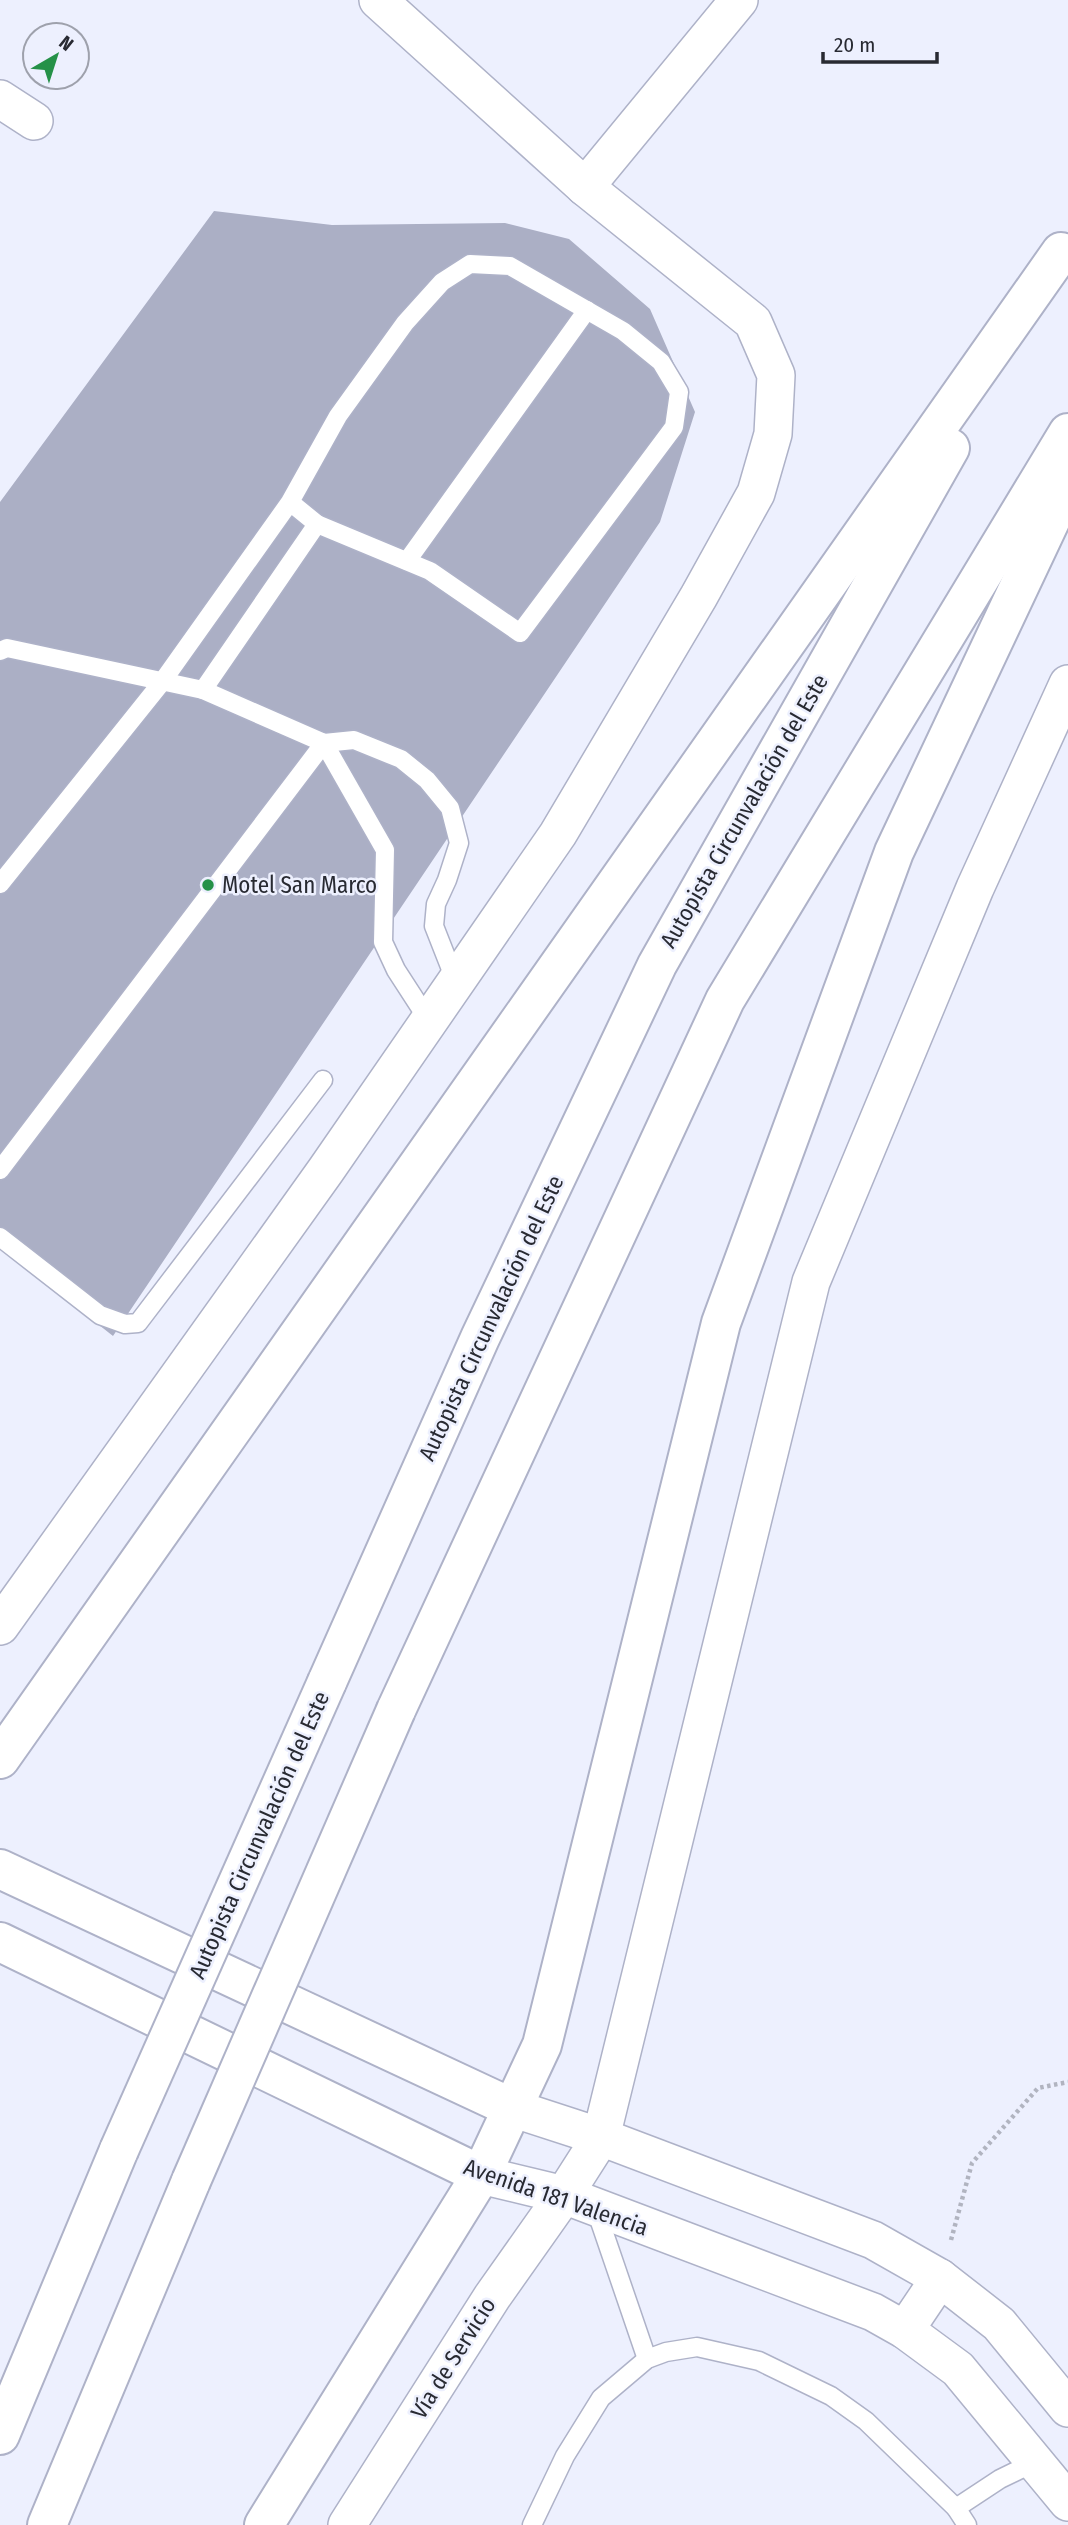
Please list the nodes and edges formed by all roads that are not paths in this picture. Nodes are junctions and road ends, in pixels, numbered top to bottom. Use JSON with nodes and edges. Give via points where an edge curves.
{"nodes":[{"id":1,"x":379,"y":0,"type":"edge"},
{"id":2,"x":739,"y":0,"type":"edge"},
{"id":3,"x":0,"y":99,"type":"edge"},
{"id":4,"x":34,"y":121,"type":"dead end"},
{"id":5,"x":585,"y":187,"type":"junction"},
{"id":6,"x":1065,"y":248,"type":"edge"},
{"id":7,"x":587,"y":310,"type":"junction"},
{"id":8,"x":1068,"y":433,"type":"edge"},
{"id":9,"x":1068,"y":483,"type":"edge"},
{"id":10,"x":290,"y":502,"type":"junction"},
{"id":11,"x":317,"y":524,"type":"junction"},
{"id":12,"x":407,"y":561,"type":"junction"},
{"id":13,"x":0,"y":651,"type":"edge"},
{"id":14,"x":162,"y":682,"type":"junction"},
{"id":15,"x":1068,"y":684,"type":"edge"},
{"id":16,"x":203,"y":690,"type":"junction"},
{"id":17,"x":324,"y":743,"type":"junction"},
{"id":18,"x":0,"y":884,"type":"edge"},
{"id":19,"x":456,"y":982,"type":"junction"},
{"id":20,"x":429,"y":1021,"type":"junction"},
{"id":21,"x":323,"y":1080,"type":"dead end"},
{"id":22,"x":0,"y":1170,"type":"edge"},
{"id":23,"x":0,"y":1237,"type":"edge"},
{"id":24,"x":0,"y":1626,"type":"edge"},
{"id":25,"x":0,"y":1759,"type":"edge"},
{"id":26,"x":0,"y":1869,"type":"edge"},
{"id":27,"x":0,"y":1942,"type":"edge"},
{"id":28,"x":512,"y":2108,"type":"junction"},
{"id":29,"x":601,"y":2137,"type":"junction"},
{"id":30,"x":481,"y":2175,"type":"junction"},
{"id":31,"x":580,"y":2201,"type":"junction"},
{"id":32,"x":940,"y":2278,"type":"junction"},
{"id":33,"x":905,"y":2330,"type":"junction"},
{"id":34,"x":647,"y":2359,"type":"junction"},
{"id":35,"x":1068,"y":2408,"type":"edge"},
{"id":36,"x":0,"y":2435,"type":"edge"},
{"id":37,"x":1035,"y":2462,"type":"junction"},
{"id":38,"x":1068,"y":2502,"type":"edge"},
{"id":39,"x":956,"y":2508,"type":"junction"},
{"id":40,"x":47,"y":2525,"type":"edge"},
{"id":41,"x":264,"y":2525,"type":"edge"},
{"id":42,"x":347,"y":2525,"type":"edge"},
{"id":43,"x":532,"y":2525,"type":"edge"},
{"id":44,"x":967,"y":2525,"type":"edge"}],
"edges":[{"from":1,"to":5,"type":"street"},
{"from":2,"to":5,"type":"street"},
{"from":3,"to":4,"type":"street"},
{"from":5,"to":19,"type":"street","via":[[752,322],[776,375],[773,434],[756,493],[699,596],[558,834]]},
{"from":6,"to":25,"type":"main road"},
{"from":6,"to":36,"type":"main road","name":"Autopista Circunvalación del Este","bridge":true,"via":[[657,965],[480,1338],[119,2150]]},
{"from":7,"to":10,"type":"lane","via":[[510,266],[470,264],[442,282],[405,323],[338,416]]},
{"from":7,"to":12,"type":"lane"},
{"from":7,"to":12,"type":"lane","via":[[623,331],[661,362],[679,392],[674,427],[520,633],[449,583]]},
{"from":8,"to":40,"type":"main road","bridge":true,"via":[[724,1000],[396,1710]]},
{"from":9,"to":28,"type":"main road","via":[[894,852],[720,1323],[542,2045]]},
{"from":10,"to":11,"type":"lane"},
{"from":10,"to":14,"type":"lane"},
{"from":11,"to":12,"type":"lane"},
{"from":11,"to":16,"type":"lane"},
{"from":13,"to":14,"type":"lane","via":[[7,648]]},
{"from":14,"to":16,"type":"lane"},
{"from":14,"to":18,"type":"lane"},
{"from":15,"to":29,"type":"street","name":"Vía de Servicio","via":[[975,888],[811,1282]]},
{"from":16,"to":17,"type":"lane"},
{"from":17,"to":19,"type":"lane","via":[[354,740],[401,759],[427,780],[450,808],[459,844],[436,904],[434,926]]},
{"from":17,"to":20,"type":"lane","via":[[385,850],[383,942]]},
{"from":17,"to":22,"type":"lane"},
{"from":19,"to":20,"type":"street"},
{"from":20,"to":24,"type":"street"},
{"from":21,"to":23,"type":"lane","via":[[138,1323],[125,1324],[100,1315]]},
{"from":26,"to":28,"type":"main road"},
{"from":27,"to":30,"type":"main road","name":"Avenida 181 Valencia"},
{"from":28,"to":29,"type":"street"},
{"from":28,"to":30,"type":"main road"},
{"from":29,"to":31,"type":"street","name":"Vía de Servicio"},
{"from":29,"to":32,"type":"street","via":[[873,2241]]},
{"from":30,"to":31,"type":"street","name":"Avenida 181 Valencia"},
{"from":30,"to":41,"type":"main road"},
{"from":31,"to":33,"type":"street","name":"Avenida 181 Valencia","via":[[873,2312]]},
{"from":31,"to":34,"type":"lane"},
{"from":31,"to":42,"type":"street","name":"Vía de Servicio","via":[[492,2297]]},
{"from":32,"to":33,"type":"street"},
{"from":32,"to":35,"type":"street","via":[[999,2324]]},
{"from":33,"to":37,"type":"street","name":"Avenida 181 Valencia","via":[[958,2369]]},
{"from":34,"to":39,"type":"lane","via":[[698,2347],[759,2361],[831,2396],[866,2421]]},
{"from":34,"to":43,"type":"lane","via":[[601,2398],[565,2456]]},
{"from":37,"to":38,"type":"street","name":"Avenida 181 Valencia"},
{"from":37,"to":39,"type":"lane"},
{"from":39,"to":44,"type":"lane"}]}
